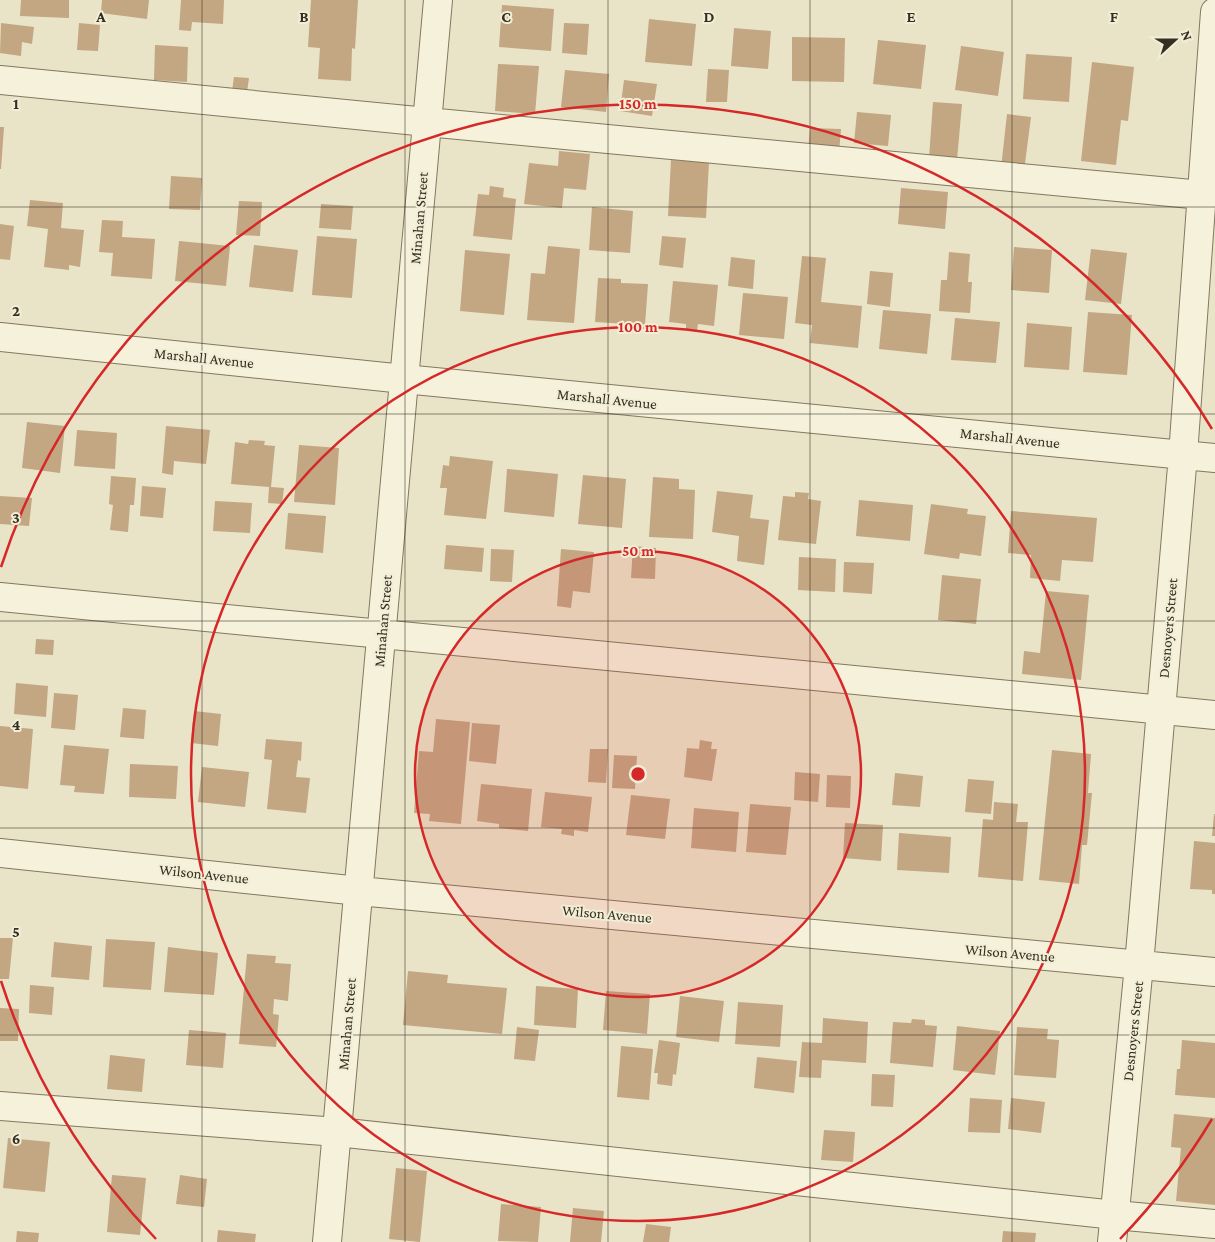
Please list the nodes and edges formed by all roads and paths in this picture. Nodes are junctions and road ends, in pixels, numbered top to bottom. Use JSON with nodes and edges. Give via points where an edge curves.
{"nodes":[{"id":1,"x":438,"y":0,"type":"edge"},
{"id":2,"x":1215,"y":12,"type":"edge"},
{"id":3,"x":0,"y":80,"type":"edge"},
{"id":4,"x":427,"y":122,"type":"junction"},
{"id":5,"x":1202,"y":195,"type":"junction"},
{"id":6,"x":0,"y":338,"type":"edge"},
{"id":7,"x":404,"y":379,"type":"junction"},
{"id":8,"x":1183,"y":455,"type":"junction"},
{"id":9,"x":1215,"y":458,"type":"edge"},
{"id":10,"x":0,"y":596,"type":"edge"},
{"id":11,"x":382,"y":634,"type":"junction"},
{"id":12,"x":1161,"y":710,"type":"junction"},
{"id":13,"x":1215,"y":715,"type":"edge"},
{"id":14,"x":0,"y":853,"type":"edge"},
{"id":15,"x":359,"y":891,"type":"junction"},
{"id":16,"x":1139,"y":965,"type":"junction"},
{"id":17,"x":1215,"y":972,"type":"edge"},
{"id":18,"x":0,"y":1106,"type":"edge"},
{"id":19,"x":337,"y":1132,"type":"junction"},
{"id":20,"x":1115,"y":1215,"type":"junction"},
{"id":21,"x":1215,"y":1224,"type":"edge"},
{"id":22,"x":327,"y":1242,"type":"edge"},
{"id":23,"x":1112,"y":1242,"type":"edge"}],
"edges":[{"from":1,"to":4,"type":"street","name":"Minahan Street"},
{"from":2,"to":5,"type":"street","name":"Desnoyers Street"},
{"from":3,"to":4,"type":"street"},
{"from":4,"to":5,"type":"street"},
{"from":4,"to":7,"type":"street","name":"Minahan Street"},
{"from":5,"to":8,"type":"street","name":"Desnoyers Street"},
{"from":6,"to":7,"type":"street","name":"Marshall Avenue"},
{"from":7,"to":8,"type":"street","name":"Marshall Avenue"},
{"from":7,"to":11,"type":"street","name":"Minahan Street"},
{"from":8,"to":9,"type":"street","name":"Marshall Avenue"},
{"from":8,"to":12,"type":"street","name":"Desnoyers Street"},
{"from":10,"to":11,"type":"street"},
{"from":11,"to":12,"type":"street"},
{"from":11,"to":15,"type":"street","name":"Minahan Street"},
{"from":12,"to":13,"type":"street"},
{"from":12,"to":16,"type":"street","name":"Desnoyers Street"},
{"from":14,"to":15,"type":"street","name":"Wilson Avenue"},
{"from":15,"to":16,"type":"street","name":"Wilson Avenue"},
{"from":15,"to":19,"type":"street","name":"Minahan Street"},
{"from":16,"to":17,"type":"street","name":"Wilson Avenue"},
{"from":16,"to":20,"type":"street","name":"Desnoyers Street"},
{"from":18,"to":19,"type":"street"},
{"from":19,"to":20,"type":"street"},
{"from":19,"to":22,"type":"street","name":"Minahan Street"},
{"from":20,"to":21,"type":"street"},
{"from":20,"to":23,"type":"street","name":"Desnoyers Street"}]}
